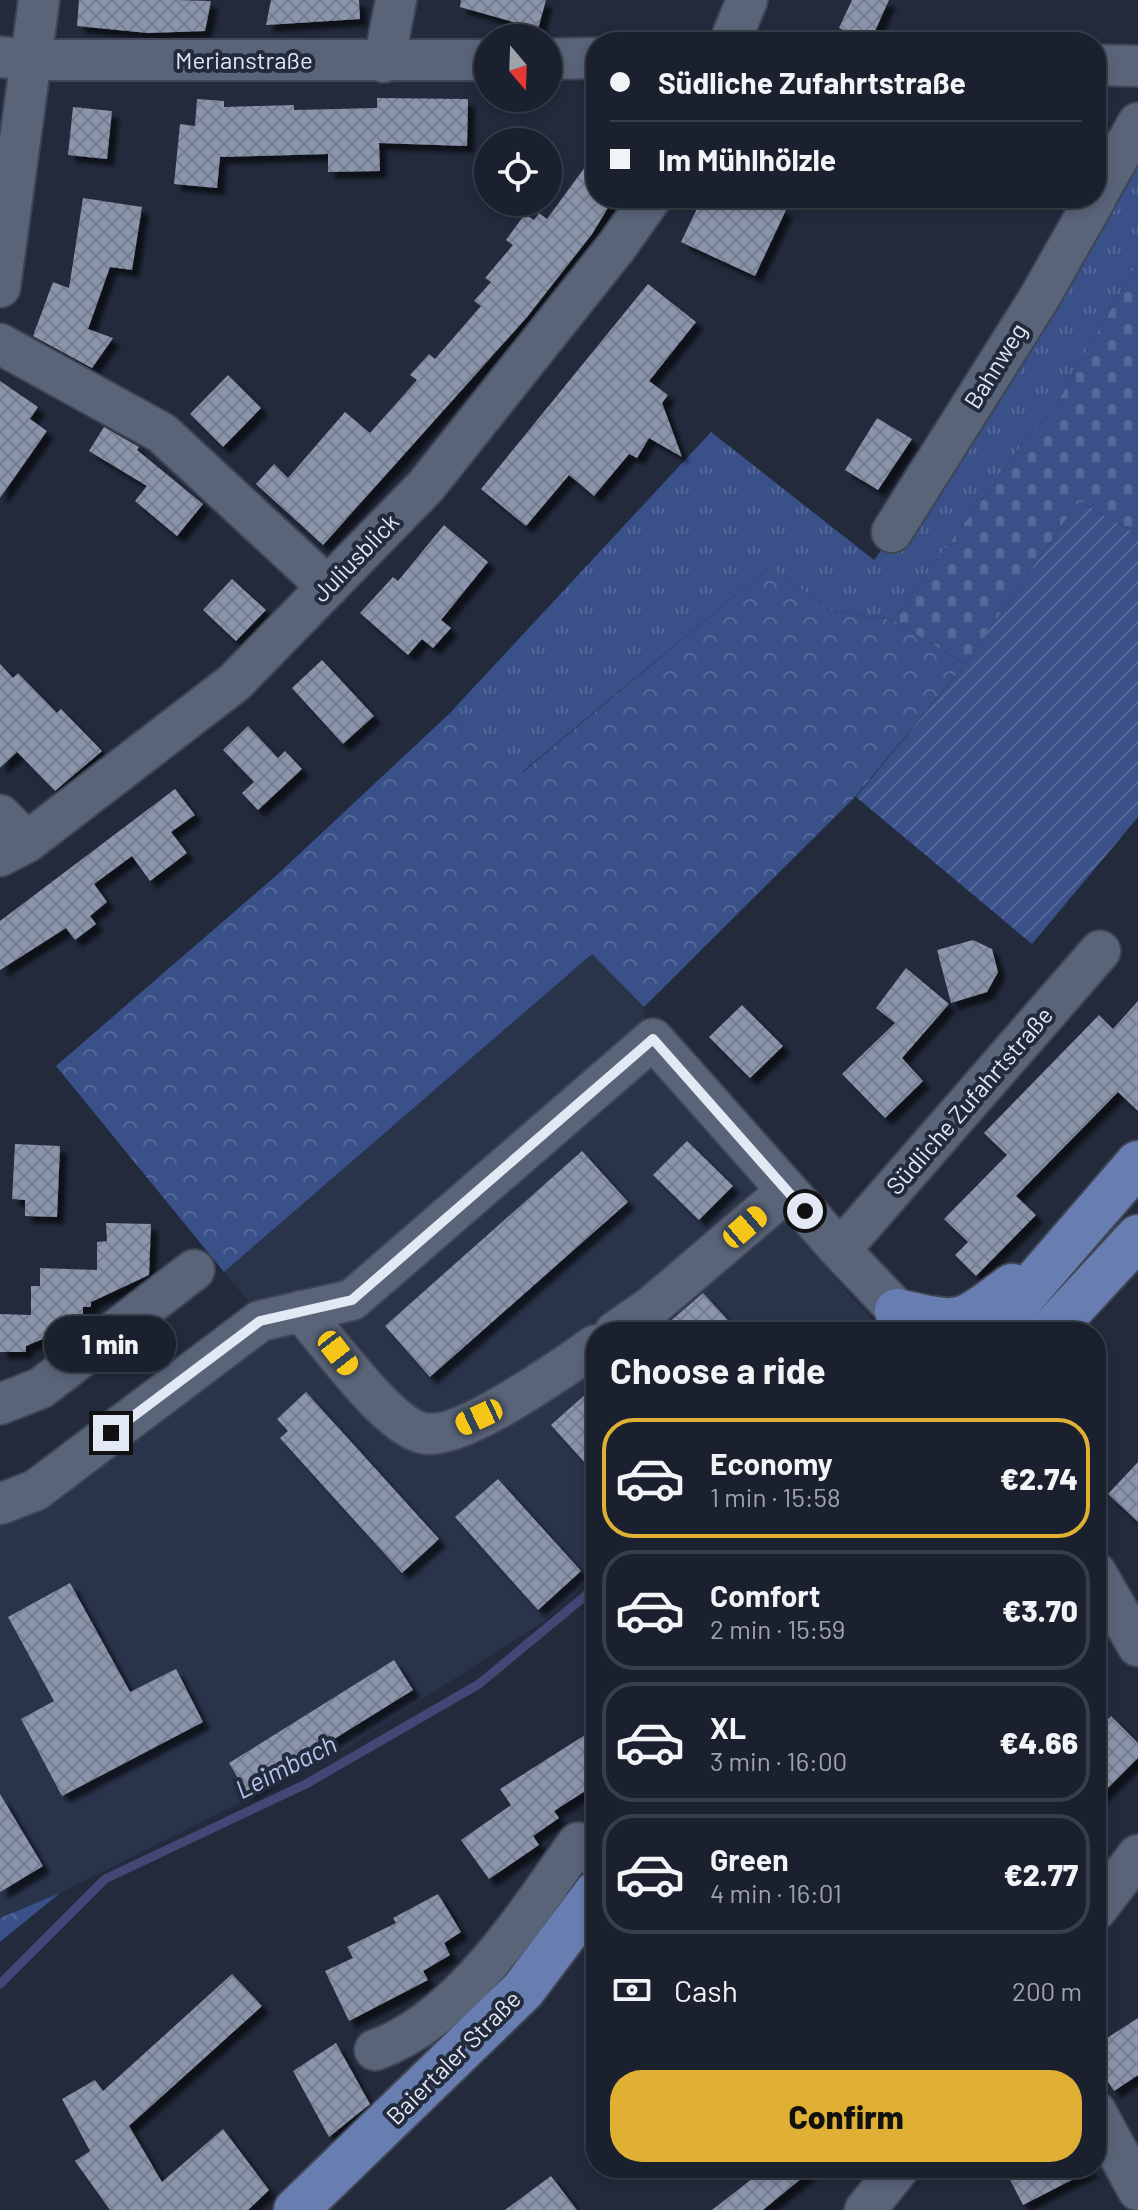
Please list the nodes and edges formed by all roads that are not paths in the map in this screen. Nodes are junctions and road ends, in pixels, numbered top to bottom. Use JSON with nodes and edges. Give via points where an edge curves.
{"nodes":[{"id":1,"x":39,"y":0,"type":"edge"},
{"id":2,"x":396,"y":0,"type":"edge"},
{"id":3,"x":747,"y":0,"type":"edge"},
{"id":4,"x":734,"y":32,"type":"edge"},
{"id":5,"x":16,"y":58,"type":"edge"},
{"id":6,"x":586,"y":58,"type":"edge"},
{"id":7,"x":562,"y":59,"type":"edge"},
{"id":8,"x":474,"y":60,"type":"edge"},
{"id":9,"x":384,"y":62,"type":"junction"},
{"id":10,"x":1106,"y":65,"type":"edge"},
{"id":11,"x":1138,"y":66,"type":"edge"},
{"id":12,"x":1138,"y":123,"type":"edge"},
{"id":13,"x":1106,"y":180,"type":"edge"},
{"id":14,"x":644,"y":208,"type":"edge"},
{"id":15,"x":1090,"y":208,"type":"edge"},
{"id":16,"x":0,"y":287,"type":"edge"},
{"id":17,"x":0,"y":344,"type":"edge"},
{"id":18,"x":892,"y":532,"type":"dead end"},
{"id":19,"x":328,"y":587,"type":"junction"},
{"id":20,"x":9,"y":838,"type":"edge"},
{"id":21,"x":1100,"y":951,"type":"dead end"},
{"id":22,"x":1138,"y":1163,"type":"edge"},
{"id":23,"x":787,"y":1191,"type":"junction"},
{"id":24,"x":1138,"y":1237,"type":"edge"},
{"id":25,"x":840,"y":1250,"type":"junction"},
{"id":26,"x":1060,"y":1252,"type":"junction"},
{"id":27,"x":194,"y":1270,"type":"dead end"},
{"id":28,"x":301,"y":1311,"type":"junction"},
{"id":29,"x":629,"y":1322,"type":"edge"},
{"id":30,"x":908,"y":1322,"type":"edge"},
{"id":31,"x":1000,"y":1322,"type":"edge"},
{"id":32,"x":1059,"y":1322,"type":"edge"},
{"id":33,"x":586,"y":1352,"type":"edge"},
{"id":34,"x":0,"y":1404,"type":"edge"},
{"id":35,"x":0,"y":1504,"type":"edge"},
{"id":36,"x":1106,"y":1590,"type":"edge"},
{"id":37,"x":1138,"y":1646,"type":"edge"},
{"id":38,"x":586,"y":1850,"type":"edge"},
{"id":39,"x":1138,"y":1855,"type":"edge"},
{"id":40,"x":1106,"y":1897,"type":"edge"},
{"id":41,"x":586,"y":1906,"type":"edge"},
{"id":42,"x":375,"y":2050,"type":"dead end"},
{"id":43,"x":1106,"y":2131,"type":"edge"},
{"id":44,"x":891,"y":2178,"type":"edge"},
{"id":45,"x":1138,"y":2190,"type":"edge"},
{"id":46,"x":296,"y":2210,"type":"edge"},
{"id":47,"x":865,"y":2210,"type":"edge"}],
"edges":[{"from":1,"to":5,"type":"street"},
{"from":2,"to":9,"type":"street"},
{"from":3,"to":4,"type":"street"},
{"from":5,"to":9,"type":"street","name":"Merianstraße"},
{"from":5,"to":16,"type":"street"},
{"from":6,"to":7,"type":"street"},
{"from":8,"to":9,"type":"street","name":"Merianstraße"},
{"from":10,"to":11,"type":"street"},
{"from":12,"to":13,"type":"street","name":"Bahnweg"},
{"from":14,"to":19,"type":"street","name":"Juliusblick","via":[[426,486]]},
{"from":15,"to":18,"type":"street","name":"Bahnweg"},
{"from":17,"to":19,"type":"street","via":[[162,433]]},
{"from":19,"to":20,"type":"street","name":"Juliusblick","via":[[235,682]]},
{"from":21,"to":25,"type":"street","name":"Südliche Zufahrtstraße"},
{"from":22,"to":26,"type":"main road"},
{"from":23,"to":25,"type":"street"},
{"from":23,"to":28,"type":"street","via":[[653,1039],[352,1300]]},
{"from":23,"to":29,"type":"street"},
{"from":24,"to":32,"type":"main road"},
{"from":25,"to":30,"type":"street"},
{"from":26,"to":30,"type":"main road","via":[[964,1319]]},
{"from":26,"to":31,"type":"main road"},
{"from":27,"to":34,"type":"street","via":[[41,1388]]},
{"from":28,"to":33,"type":"street","via":[[401,1423],[424,1434],[452,1429],[505,1405]]},
{"from":28,"to":35,"type":"street","via":[[260,1321],[36,1490]]},
{"from":36,"to":37,"type":"street"},
{"from":38,"to":42,"type":"street","via":[[578,1843],[470,1984],[402,2041]]},
{"from":39,"to":40,"type":"street"},
{"from":41,"to":46,"type":"main road","name":"Baiertaler Straße","via":[[523,1990]]},
{"from":43,"to":45,"type":"street"},
{"from":44,"to":47,"type":"street"}]}
